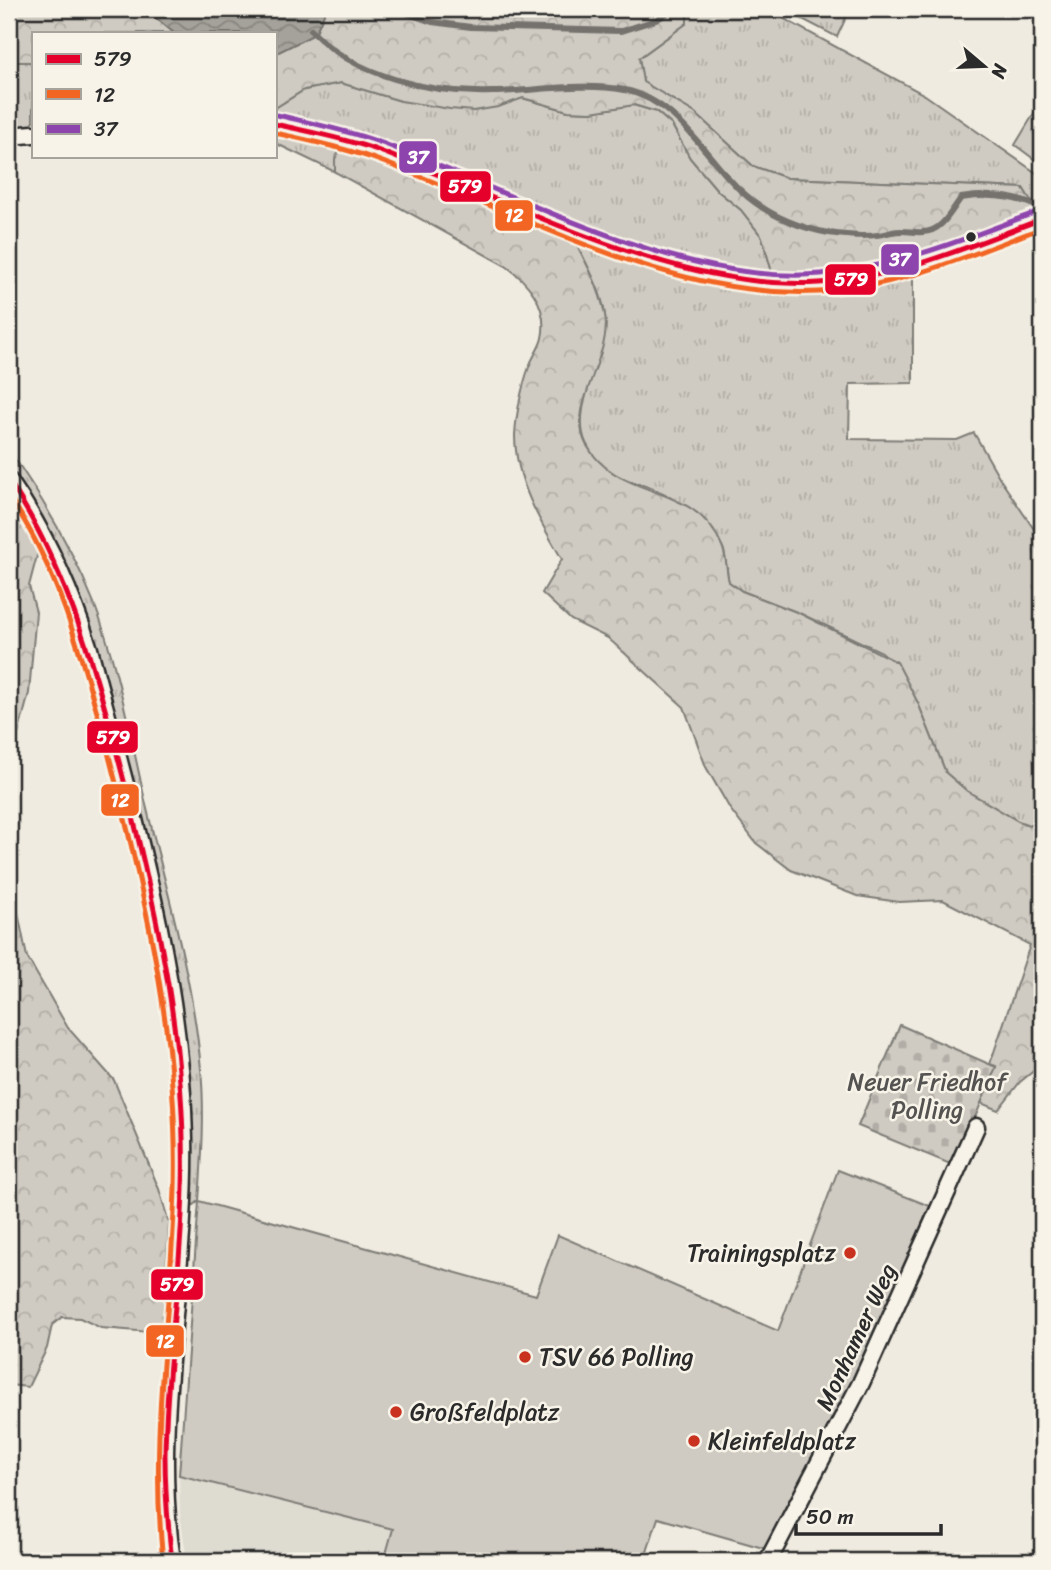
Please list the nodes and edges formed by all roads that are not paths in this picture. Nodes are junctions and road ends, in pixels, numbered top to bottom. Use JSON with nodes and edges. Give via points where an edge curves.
{"nodes":[{"id":1,"x":276,"y":124,"type":"edge"},
{"id":2,"x":32,"y":134,"type":"edge"},
{"id":3,"x":9,"y":136,"type":"edge"},
{"id":4,"x":1042,"y":219,"type":"edge"},
{"id":5,"x":9,"y":481,"type":"edge"},
{"id":6,"x":976,"y":1127,"type":"dead end"},
{"id":7,"x":172,"y":1561,"type":"edge"},
{"id":8,"x":768,"y":1561,"type":"edge"}],
"edges":[{"from":1,"to":4,"type":"street","via":[[376,150],[617,246],[695,271],[735,278],[804,283],[859,279],[947,256]]},
{"from":2,"to":3,"type":"street"},
{"from":5,"to":7,"type":"street","via":[[45,542],[77,612],[171,988],[184,1140],[165,1484]]},
{"from":6,"to":8,"type":"street","name":"Monhamer Weg","via":[[861,1383]]}]}
